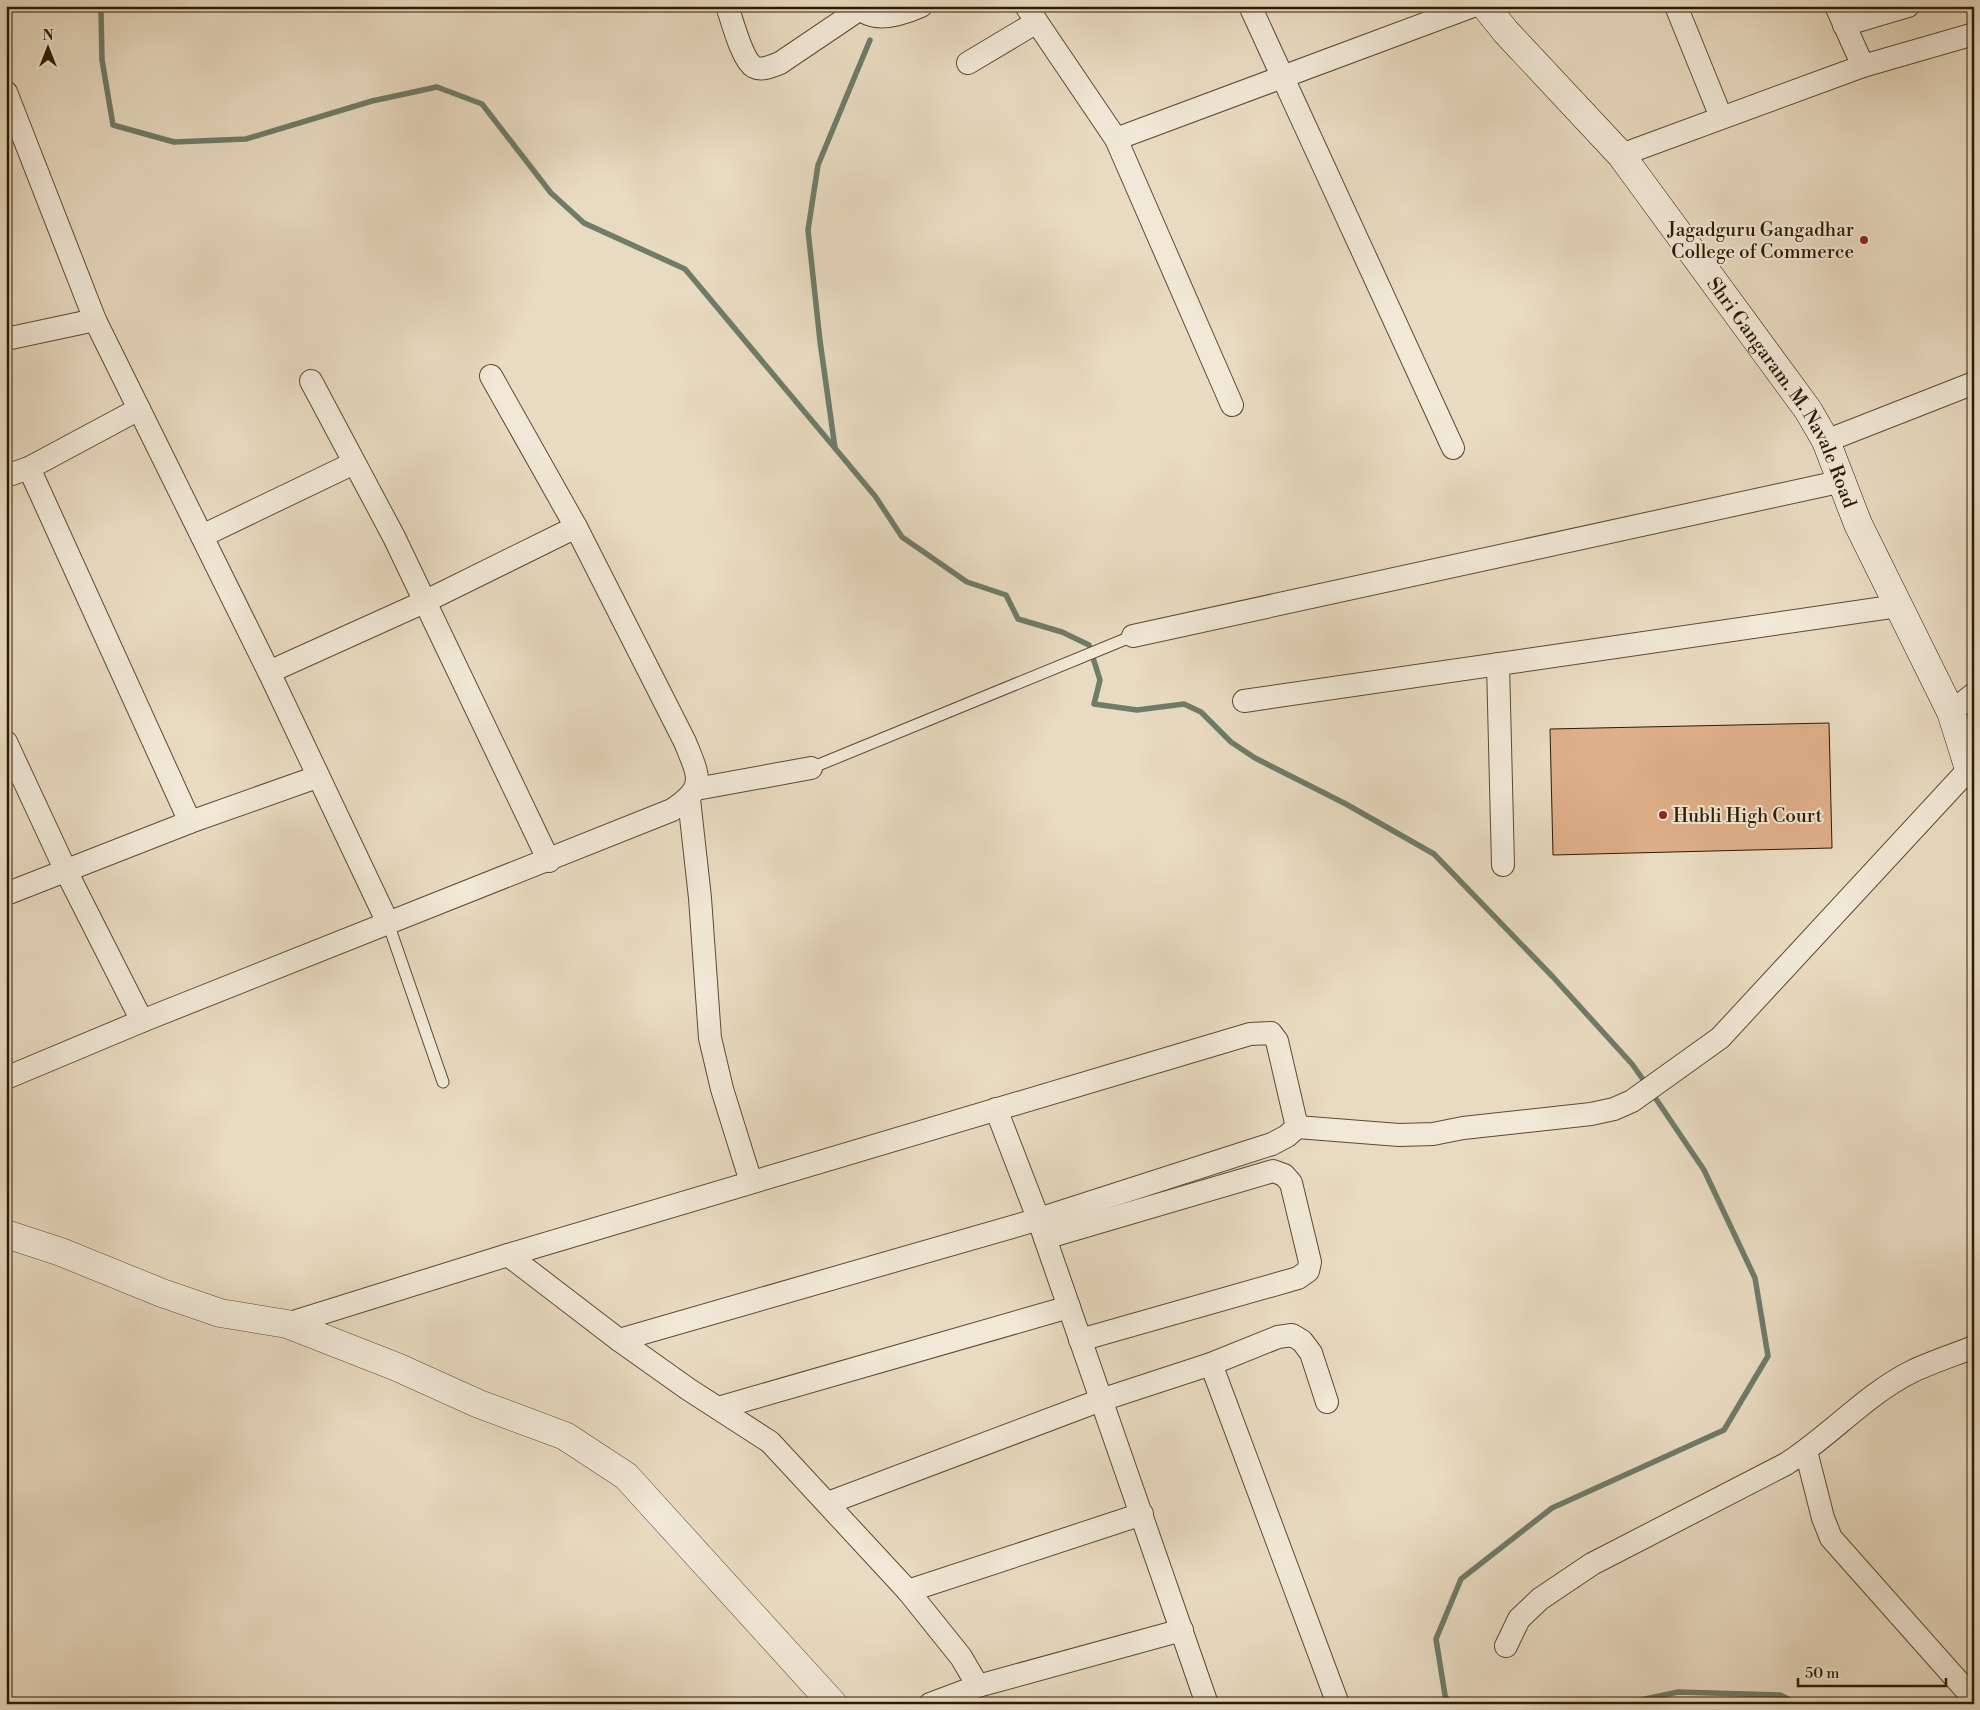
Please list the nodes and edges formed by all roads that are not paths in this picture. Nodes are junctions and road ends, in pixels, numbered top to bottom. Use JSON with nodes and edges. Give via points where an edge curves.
{"nodes":[{"id":1,"x":727,"y":6,"type":"edge"},
{"id":2,"x":921,"y":6,"type":"edge"},
{"id":3,"x":1250,"y":6,"type":"edge"},
{"id":4,"x":1473,"y":6,"type":"edge"},
{"id":5,"x":1485,"y":6,"type":"edge"},
{"id":6,"x":1676,"y":6,"type":"edge"},
{"id":7,"x":1908,"y":6,"type":"edge"},
{"id":8,"x":859,"y":8,"type":"edge"},
{"id":9,"x":1030,"y":14,"type":"edge"},
{"id":10,"x":1840,"y":16,"type":"edge"},
{"id":11,"x":1974,"y":34,"type":"edge"},
{"id":12,"x":968,"y":63,"type":"dead end"},
{"id":13,"x":1862,"y":66,"type":"junction"},
{"id":14,"x":1282,"y":76,"type":"junction"},
{"id":15,"x":7,"y":96,"type":"edge"},
{"id":16,"x":1722,"y":117,"type":"junction"},
{"id":17,"x":1116,"y":139,"type":"junction"},
{"id":18,"x":1621,"y":155,"type":"junction"},
{"id":19,"x":95,"y":320,"type":"junction"},
{"id":20,"x":6,"y":338,"type":"edge"},
{"id":21,"x":491,"y":376,"type":"dead end"},
{"id":22,"x":311,"y":381,"type":"dead end"},
{"id":23,"x":1974,"y":383,"type":"edge"},
{"id":24,"x":1232,"y":405,"type":"dead end"},
{"id":25,"x":139,"y":409,"type":"junction"},
{"id":26,"x":1826,"y":441,"type":"junction"},
{"id":27,"x":1453,"y":448,"type":"dead end"},
{"id":28,"x":354,"y":463,"type":"junction"},
{"id":29,"x":29,"y":468,"type":"junction"},
{"id":30,"x":6,"y":476,"type":"edge"},
{"id":31,"x":1843,"y":481,"type":"junction"},
{"id":32,"x":576,"y":527,"type":"junction"},
{"id":33,"x":202,"y":536,"type":"junction"},
{"id":34,"x":424,"y":602,"type":"junction"},
{"id":35,"x":1898,"y":606,"type":"junction"},
{"id":36,"x":1133,"y":636,"type":"joint"},
{"id":37,"x":1498,"y":664,"type":"junction"},
{"id":38,"x":269,"y":672,"type":"junction"},
{"id":39,"x":1974,"y":694,"type":"edge"},
{"id":40,"x":1244,"y":701,"type":"dead end"},
{"id":41,"x":1952,"y":712,"type":"junction"},
{"id":42,"x":6,"y":742,"type":"edge"},
{"id":43,"x":811,"y":768,"type":"joint"},
{"id":44,"x":1971,"y":773,"type":"edge"},
{"id":45,"x":317,"y":777,"type":"junction"},
{"id":46,"x":692,"y":794,"type":"junction"},
{"id":47,"x":190,"y":822,"type":"junction"},
{"id":48,"x":549,"y":860,"type":"junction"},
{"id":49,"x":1503,"y":865,"type":"dead end"},
{"id":50,"x":66,"y":871,"type":"junction"},
{"id":51,"x":6,"y":894,"type":"edge"},
{"id":52,"x":388,"y":923,"type":"junction"},
{"id":53,"x":142,"y":1021,"type":"junction"},
{"id":54,"x":6,"y":1078,"type":"edge"},
{"id":55,"x":444,"y":1082,"type":"dead end"},
{"id":56,"x":996,"y":1109,"type":"junction"},
{"id":57,"x":1297,"y":1127,"type":"junction"},
{"id":58,"x":751,"y":1182,"type":"junction"},
{"id":59,"x":1041,"y":1228,"type":"junction"},
{"id":60,"x":6,"y":1234,"type":"edge"},
{"id":61,"x":508,"y":1255,"type":"junction"},
{"id":62,"x":1069,"y":1307,"type":"junction"},
{"id":63,"x":287,"y":1324,"type":"junction"},
{"id":64,"x":620,"y":1340,"type":"junction"},
{"id":65,"x":1080,"y":1340,"type":"junction"},
{"id":66,"x":1974,"y":1347,"type":"edge"},
{"id":67,"x":1211,"y":1364,"type":"junction"},
{"id":68,"x":1101,"y":1400,"type":"junction"},
{"id":69,"x":1327,"y":1402,"type":"dead end"},
{"id":70,"x":718,"y":1408,"type":"junction"},
{"id":71,"x":1806,"y":1451,"type":"junction"},
{"id":72,"x":828,"y":1502,"type":"junction"},
{"id":73,"x":1142,"y":1514,"type":"junction"},
{"id":74,"x":908,"y":1591,"type":"junction"},
{"id":75,"x":1182,"y":1630,"type":"junction"},
{"id":76,"x":1506,"y":1646,"type":"dead end"},
{"id":77,"x":978,"y":1686,"type":"junction"},
{"id":78,"x":1974,"y":1699,"type":"edge"},
{"id":79,"x":833,"y":1704,"type":"edge"},
{"id":80,"x":930,"y":1704,"type":"edge"},
{"id":81,"x":1207,"y":1704,"type":"edge"},
{"id":82,"x":1338,"y":1704,"type":"edge"}],
"edges":[{"from":1,"to":8,"type":"street","via":[[746,59],[754,67],[767,68],[780,63]]},
{"from":2,"to":8,"type":"street","via":[[903,14],[879,17]]},
{"from":3,"to":14,"type":"street"},
{"from":4,"to":14,"type":"street"},
{"from":5,"to":18,"type":"street","name":"Shri Gangaram. M. Navale Road"},
{"from":6,"to":16,"type":"street"},
{"from":7,"to":10,"type":"street"},
{"from":9,"to":12,"type":"street"},
{"from":9,"to":17,"type":"street"},
{"from":10,"to":13,"type":"street"},
{"from":11,"to":13,"type":"street"},
{"from":13,"to":16,"type":"street"},
{"from":14,"to":17,"type":"street"},
{"from":14,"to":27,"type":"street"},
{"from":15,"to":19,"type":"street"},
{"from":16,"to":18,"type":"street"},
{"from":17,"to":24,"type":"street"},
{"from":18,"to":26,"type":"street","name":"Shri Gangaram. M. Navale Road","via":[[1808,410]]},
{"from":19,"to":20,"type":"street"},
{"from":19,"to":25,"type":"street"},
{"from":21,"to":32,"type":"street"},
{"from":22,"to":28,"type":"street"},
{"from":23,"to":26,"type":"street"},
{"from":25,"to":29,"type":"street"},
{"from":25,"to":33,"type":"street"},
{"from":26,"to":31,"type":"street","name":"Shri Gangaram. M. Navale Road"},
{"from":28,"to":33,"type":"street"},
{"from":28,"to":34,"type":"street"},
{"from":29,"to":30,"type":"street"},
{"from":29,"to":47,"type":"street"},
{"from":31,"to":35,"type":"street","name":"Shri Gangaram. M. Navale Road","via":[[1858,524]]},
{"from":31,"to":36,"type":"street"},
{"from":32,"to":34,"type":"street"},
{"from":32,"to":46,"type":"street","via":[[685,742],[697,773]]},
{"from":33,"to":38,"type":"street"},
{"from":34,"to":38,"type":"street"},
{"from":34,"to":48,"type":"street"},
{"from":35,"to":37,"type":"street"},
{"from":35,"to":41,"type":"street","name":"Shri Gangaram. M. Navale Road"},
{"from":36,"to":43,"type":"lane"},
{"from":37,"to":40,"type":"street"},
{"from":37,"to":49,"type":"street"},
{"from":38,"to":45,"type":"street"},
{"from":39,"to":41,"type":"street"},
{"from":41,"to":44,"type":"street","name":"Shri Gangaram. M. Navale Road"},
{"from":42,"to":50,"type":"street"},
{"from":43,"to":46,"type":"street"},
{"from":44,"to":57,"type":"street","via":[[1720,1038],[1632,1100],[1614,1109],[1591,1114],[1433,1134]]},
{"from":45,"to":47,"type":"street"},
{"from":45,"to":52,"type":"street"},
{"from":46,"to":48,"type":"street","via":[[672,810]]},
{"from":46,"to":58,"type":"street","via":[[710,1038]]},
{"from":47,"to":50,"type":"street"},
{"from":48,"to":52,"type":"street"},
{"from":50,"to":51,"type":"street"},
{"from":50,"to":53,"type":"street"},
{"from":52,"to":53,"type":"street"},
{"from":52,"to":55,"type":"lane"},
{"from":53,"to":54,"type":"street"},
{"from":56,"to":57,"type":"street","via":[[1261,1032],[1271,1033],[1281,1050]]},
{"from":56,"to":58,"type":"street"},
{"from":56,"to":59,"type":"street"},
{"from":57,"to":59,"type":"street","via":[[1272,1144]]},
{"from":58,"to":61,"type":"street"},
{"from":59,"to":62,"type":"street"},
{"from":59,"to":64,"type":"street"},
{"from":59,"to":65,"type":"street","via":[[1273,1171],[1284,1175],[1291,1183],[1310,1262],[1308,1271],[1298,1278]]},
{"from":60,"to":63,"type":"street","via":[[220,1313]]},
{"from":61,"to":63,"type":"street"},
{"from":61,"to":64,"type":"street"},
{"from":62,"to":65,"type":"street"},
{"from":62,"to":70,"type":"street"},
{"from":63,"to":79,"type":"street","via":[[397,1367],[479,1404],[566,1436],[626,1476]]},
{"from":64,"to":70,"type":"street"},
{"from":65,"to":68,"type":"street"},
{"from":66,"to":71,"type":"street","via":[[1913,1371]]},
{"from":67,"to":68,"type":"street"},
{"from":67,"to":69,"type":"street","via":[[1278,1337],[1292,1335],[1311,1353]]},
{"from":67,"to":82,"type":"street"},
{"from":68,"to":72,"type":"street"},
{"from":68,"to":73,"type":"street"},
{"from":70,"to":72,"type":"street","via":[[770,1442]]},
{"from":71,"to":76,"type":"street","via":[[1592,1564],[1540,1599],[1519,1619]]},
{"from":71,"to":78,"type":"street","via":[[1822,1518],[1831,1538]]},
{"from":72,"to":74,"type":"street"},
{"from":73,"to":74,"type":"street"},
{"from":73,"to":75,"type":"street"},
{"from":74,"to":77,"type":"street","via":[[961,1657]]},
{"from":75,"to":77,"type":"street"},
{"from":75,"to":81,"type":"street"},
{"from":77,"to":80,"type":"street"}]}
